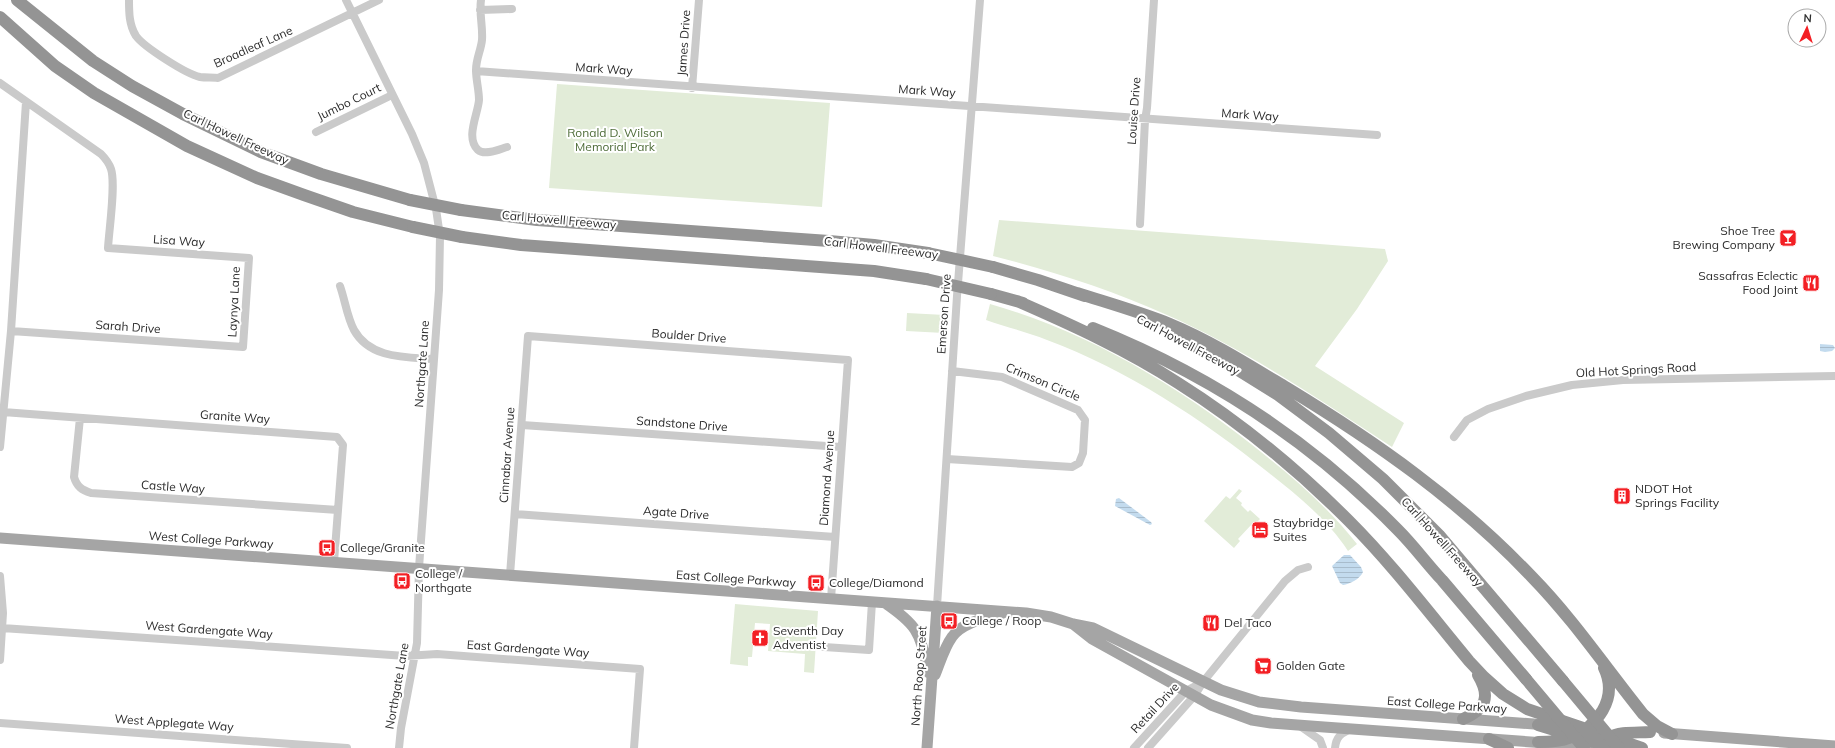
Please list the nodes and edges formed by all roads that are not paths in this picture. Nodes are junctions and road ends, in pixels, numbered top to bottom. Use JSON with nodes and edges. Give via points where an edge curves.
{"nodes":[{"id":1,"x":17,"y":0,"type":"edge"},
{"id":2,"x":129,"y":0,"type":"edge"},
{"id":3,"x":346,"y":0,"type":"edge"},
{"id":4,"x":379,"y":0,"type":"edge"},
{"id":5,"x":481,"y":0,"type":"edge"},
{"id":6,"x":699,"y":0,"type":"edge"},
{"id":7,"x":980,"y":0,"type":"edge"},
{"id":8,"x":1154,"y":0,"type":"edge"},
{"id":9,"x":24,"y":4,"type":"edge"},
{"id":10,"x":512,"y":9,"type":"dead end"},
{"id":11,"x":480,"y":10,"type":"junction"},
{"id":12,"x":352,"y":13,"type":"junction"},
{"id":13,"x":0,"y":17,"type":"edge"},
{"id":14,"x":476,"y":71,"type":"junction"},
{"id":15,"x":0,"y":83,"type":"edge"},
{"id":16,"x":692,"y":88,"type":"junction"},
{"id":17,"x":392,"y":95,"type":"junction"},
{"id":18,"x":26,"y":102,"type":"junction"},
{"id":19,"x":971,"y":106,"type":"junction"},
{"id":20,"x":1145,"y":120,"type":"junction"},
{"id":21,"x":316,"y":132,"type":"dead end"},
{"id":22,"x":1376,"y":135,"type":"dead end"},
{"id":23,"x":507,"y":147,"type":"dead end"},
{"id":24,"x":1140,"y":224,"type":"dead end"},
{"id":25,"x":249,"y":258,"type":"joint"},
{"id":26,"x":340,"y":286,"type":"dead end"},
{"id":27,"x":1077,"y":293,"type":"junction"},
{"id":28,"x":1017,"y":301,"type":"junction"},
{"id":29,"x":11,"y":331,"type":"junction"},
{"id":30,"x":528,"y":336,"type":"joint"},
{"id":31,"x":243,"y":347,"type":"joint"},
{"id":32,"x":434,"y":359,"type":"junction"},
{"id":33,"x":848,"y":360,"type":"joint"},
{"id":34,"x":952,"y":371,"type":"junction"},
{"id":35,"x":1835,"y":376,"type":"edge"},
{"id":36,"x":3,"y":412,"type":"junction"},
{"id":37,"x":80,"y":418,"type":"junction"},
{"id":38,"x":522,"y":425,"type":"junction"},
{"id":39,"x":1454,"y":438,"type":"dead end"},
{"id":40,"x":0,"y":447,"type":"edge"},
{"id":41,"x":841,"y":447,"type":"junction"},
{"id":42,"x":947,"y":459,"type":"junction"},
{"id":43,"x":338,"y":510,"type":"junction"},
{"id":44,"x":515,"y":514,"type":"junction"},
{"id":45,"x":835,"y":537,"type":"junction"},
{"id":46,"x":0,"y":538,"type":"edge"},
{"id":47,"x":334,"y":562,"type":"junction"},
{"id":48,"x":1308,"y":567,"type":"dead end"},
{"id":49,"x":419,"y":568,"type":"junction"},
{"id":50,"x":510,"y":575,"type":"junction"},
{"id":51,"x":0,"y":576,"type":"edge"},
{"id":52,"x":831,"y":599,"type":"junction"},
{"id":53,"x":878,"y":602,"type":"junction"},
{"id":54,"x":937,"y":606,"type":"junction"},
{"id":55,"x":1008,"y":611,"type":"junction"},
{"id":56,"x":1074,"y":624,"type":"junction"},
{"id":57,"x":2,"y":628,"type":"junction"},
{"id":58,"x":824,"y":647,"type":"dead end"},
{"id":59,"x":415,"y":655,"type":"junction"},
{"id":60,"x":0,"y":660,"type":"edge"},
{"id":61,"x":1469,"y":661,"type":"junction"},
{"id":62,"x":1601,"y":661,"type":"junction"},
{"id":63,"x":1203,"y":682,"type":"junction"},
{"id":64,"x":932,"y":683,"type":"junction"},
{"id":65,"x":1190,"y":693,"type":"junction"},
{"id":66,"x":1463,"y":719,"type":"junction"},
{"id":67,"x":0,"y":723,"type":"edge"},
{"id":68,"x":1538,"y":725,"type":"junction"},
{"id":69,"x":1300,"y":726,"type":"junction"},
{"id":70,"x":1351,"y":729,"type":"junction"},
{"id":71,"x":1585,"y":729,"type":"junction"},
{"id":72,"x":1650,"y":732,"type":"junction"},
{"id":73,"x":1672,"y":734,"type":"junction"},
{"id":74,"x":1574,"y":735,"type":"junction"},
{"id":75,"x":1489,"y":739,"type":"junction"},
{"id":76,"x":1538,"y":742,"type":"junction"},
{"id":77,"x":1608,"y":746,"type":"edge"},
{"id":78,"x":1835,"y":746,"type":"edge"},
{"id":79,"x":347,"y":748,"type":"edge"},
{"id":80,"x":399,"y":748,"type":"edge"},
{"id":81,"x":634,"y":748,"type":"edge"},
{"id":82,"x":927,"y":748,"type":"edge"},
{"id":83,"x":1134,"y":748,"type":"edge"},
{"id":84,"x":1148,"y":748,"type":"edge"},
{"id":85,"x":1323,"y":748,"type":"edge"},
{"id":86,"x":1335,"y":748,"type":"edge"},
{"id":87,"x":1508,"y":748,"type":"edge"},
{"id":88,"x":1584,"y":748,"type":"edge"},
{"id":89,"x":1642,"y":748,"type":"edge"}],
"edges":[{"from":1,"to":9,"type":"highway","name":"Carl Howell Freeway"},
{"from":2,"to":12,"type":"street","name":"Broadleaf Lane","via":[[130,18],[136,36],[144,45],[188,72],[201,77],[218,78]]},
{"from":3,"to":12,"type":"street","name":"Northgate Lane"},
{"from":4,"to":12,"type":"street","name":"Broadleaf Lane"},
{"from":5,"to":11,"type":"street"},
{"from":6,"to":16,"type":"street","name":"James Drive"},
{"from":7,"to":19,"type":"street","name":"Emerson Drive"},
{"from":8,"to":20,"type":"street","name":"Louise Drive"},
{"from":9,"to":27,"type":"highway","name":"Carl Howell Freeway","bridge":true,"via":[[93,61],[183,114],[261,152],[321,174],[410,200],[537,220],[829,241],[928,253],[992,267]]},
{"from":10,"to":11,"type":"street"},
{"from":11,"to":14,"type":"street","via":[[482,40]]},
{"from":12,"to":17,"type":"street","name":"Northgate Lane"},
{"from":13,"to":28,"type":"highway","name":"Carl Howell Freeway","bridge":true,"via":[[55,66],[94,93],[187,146],[257,178],[353,212],[462,238],[521,245],[874,271],[926,279]]},
{"from":14,"to":16,"type":"street","name":"Mark Way"},
{"from":14,"to":23,"type":"street","via":[[479,99],[473,124],[477,149],[489,152]]},
{"from":15,"to":18,"type":"street"},
{"from":16,"to":19,"type":"street","name":"Mark Way"},
{"from":17,"to":21,"type":"street","name":"Jumbo Court"},
{"from":17,"to":32,"type":"street","name":"Northgate Lane","via":[[424,163],[436,209],[440,236],[440,271]]},
{"from":18,"to":25,"type":"street","name":"Lisa Way","via":[[101,154],[107,161],[112,170],[108,248]]},
{"from":18,"to":29,"type":"street"},
{"from":19,"to":20,"type":"street","name":"Mark Way"},
{"from":19,"to":34,"type":"street","name":"Emerson Drive"},
{"from":20,"to":22,"type":"street","name":"Mark Way"},
{"from":20,"to":24,"type":"street","name":"Louise Drive"},
{"from":25,"to":31,"type":"street","name":"Laynya Lane"},
{"from":26,"to":32,"type":"street","via":[[354,330],[370,347],[392,356]]},
{"from":27,"to":62,"type":"highway","via":[[1170,325],[1202,340],[1244,362],[1390,454],[1470,517],[1518,562],[1555,603]]},
{"from":27,"to":77,"type":"highway","name":"Carl Howell Freeway","bridge":true,"via":[[1130,314],[1233,367],[1278,395],[1383,478],[1429,525],[1563,681]]},
{"from":28,"to":61,"type":"highway","via":[[1141,360],[1202,398],[1252,435],[1308,481],[1350,522]]},
{"from":28,"to":88,"type":"highway","name":"Carl Howell Freeway","bridge":true,"via":[[1079,322],[1170,362],[1263,417],[1320,459],[1399,531]]},
{"from":29,"to":31,"type":"street","name":"Sarah Drive"},
{"from":29,"to":36,"type":"street"},
{"from":30,"to":33,"type":"street","name":"Boulder Drive"},
{"from":30,"to":38,"type":"street","name":"Cinnabar Avenue"},
{"from":32,"to":49,"type":"street","name":"Northgate Lane"},
{"from":33,"to":41,"type":"street","name":"Diamond Avenue"},
{"from":34,"to":42,"type":"street","name":"Emerson Drive"},
{"from":34,"to":42,"type":"street","name":"Crimson Circle","via":[[992,374],[1006,378],[1078,410],[1083,415],[1085,423],[1082,457],[1079,463],[1072,467]]},
{"from":35,"to":39,"type":"street","name":"Old Hot Springs Road","via":[[1623,380],[1572,385],[1526,396],[1488,409],[1467,420]]},
{"from":36,"to":37,"type":"street","name":"Granite Way"},
{"from":36,"to":40,"type":"street"},
{"from":37,"to":43,"type":"street","name":"Castle Way","via":[[74,477],[82,490],[91,494]]},
{"from":37,"to":43,"type":"street","name":"Granite Way","via":[[337,436],[343,445]]},
{"from":38,"to":41,"type":"street","name":"Sandstone Drive"},
{"from":38,"to":44,"type":"street","name":"Cinnabar Avenue"},
{"from":41,"to":45,"type":"street","name":"Diamond Avenue"},
{"from":42,"to":54,"type":"street","name":"Emerson Drive"},
{"from":43,"to":47,"type":"street","name":"Granite Way"},
{"from":44,"to":45,"type":"street","name":"Agate Drive"},
{"from":44,"to":50,"type":"street","name":"Cinnabar Avenue"},
{"from":45,"to":52,"type":"street","name":"Diamond Avenue"},
{"from":46,"to":47,"type":"main road","name":"West College Parkway"},
{"from":47,"to":49,"type":"main road","name":"West College Parkway"},
{"from":48,"to":63,"type":"street","via":[[1298,570],[1285,582]]},
{"from":49,"to":50,"type":"main road","name":"East College Parkway"},
{"from":49,"to":59,"type":"street","name":"Northgate Lane"},
{"from":50,"to":52,"type":"main road","name":"East College Parkway"},
{"from":51,"to":57,"type":"street"},
{"from":52,"to":53,"type":"main road","name":"East College Parkway"},
{"from":53,"to":54,"type":"main road","name":"East College Parkway"},
{"from":53,"to":58,"type":"street","via":[[868,650]]},
{"from":53,"to":64,"type":"main road","via":[[903,616],[914,626],[921,640]]},
{"from":54,"to":55,"type":"main road","name":"East College Parkway"},
{"from":54,"to":64,"type":"main road","name":"North Roop Street"},
{"from":55,"to":56,"type":"main road","name":"East College Parkway","via":[[1039,614]]},
{"from":55,"to":64,"type":"main road","via":[[958,630],[951,638]]},
{"from":56,"to":63,"type":"main road","name":"East College Parkway","via":[[1093,628]]},
{"from":56,"to":65,"type":"main road","name":"East College Parkway","via":[[1092,639]]},
{"from":57,"to":59,"type":"street","name":"West Gardengate Way"},
{"from":57,"to":60,"type":"street"},
{"from":59,"to":80,"type":"street","name":"Northgate Lane"},
{"from":59,"to":81,"type":"street","name":"East Gardengate Way","via":[[437,654],[640,669]]},
{"from":61,"to":66,"type":"highway","via":[[1484,687],[1486,697],[1478,710]]},
{"from":61,"to":71,"type":"highway","via":[[1503,694],[1523,706]]},
{"from":62,"to":71,"type":"highway","via":[[1608,677],[1608,695],[1602,713]]},
{"from":62,"to":73,"type":"highway","via":[[1647,718]]},
{"from":63,"to":65,"type":"street","name":"Retail Drive"},
{"from":63,"to":66,"type":"main road","name":"East College Parkway","via":[[1240,697],[1271,704]]},
{"from":64,"to":82,"type":"main road","name":"North Roop Street"},
{"from":65,"to":69,"type":"main road","name":"East College Parkway","via":[[1242,717]]},
{"from":65,"to":83,"type":"street","name":"Retail Drive"},
{"from":65,"to":84,"type":"street","name":"Retail Drive"},
{"from":66,"to":68,"type":"main road","name":"East College Parkway"},
{"from":67,"to":79,"type":"street","name":"West Applegate Way"},
{"from":68,"to":71,"type":"main road","name":"East College Parkway"},
{"from":68,"to":74,"type":"highway"},
{"from":69,"to":70,"type":"main road","name":"East College Parkway"},
{"from":69,"to":85,"type":"street","via":[[1320,740]]},
{"from":70,"to":75,"type":"main road","name":"East College Parkway"},
{"from":70,"to":86,"type":"street","via":[[1340,734],[1335,742]]},
{"from":71,"to":72,"type":"main road","name":"East College Parkway"},
{"from":71,"to":74,"type":"highway"},
{"from":71,"to":77,"type":"highway"},
{"from":72,"to":73,"type":"main road","name":"East College Parkway"},
{"from":72,"to":77,"type":"highway","via":[[1626,733]]},
{"from":73,"to":78,"type":"main road","name":"East College Parkway"},
{"from":74,"to":76,"type":"highway","via":[[1556,742]]},
{"from":74,"to":77,"type":"highway"},
{"from":75,"to":76,"type":"main road","name":"East College Parkway"},
{"from":75,"to":87,"type":"highway"},
{"from":76,"to":77,"type":"main road","name":"East College Parkway"},
{"from":77,"to":89,"type":"highway"}]}
